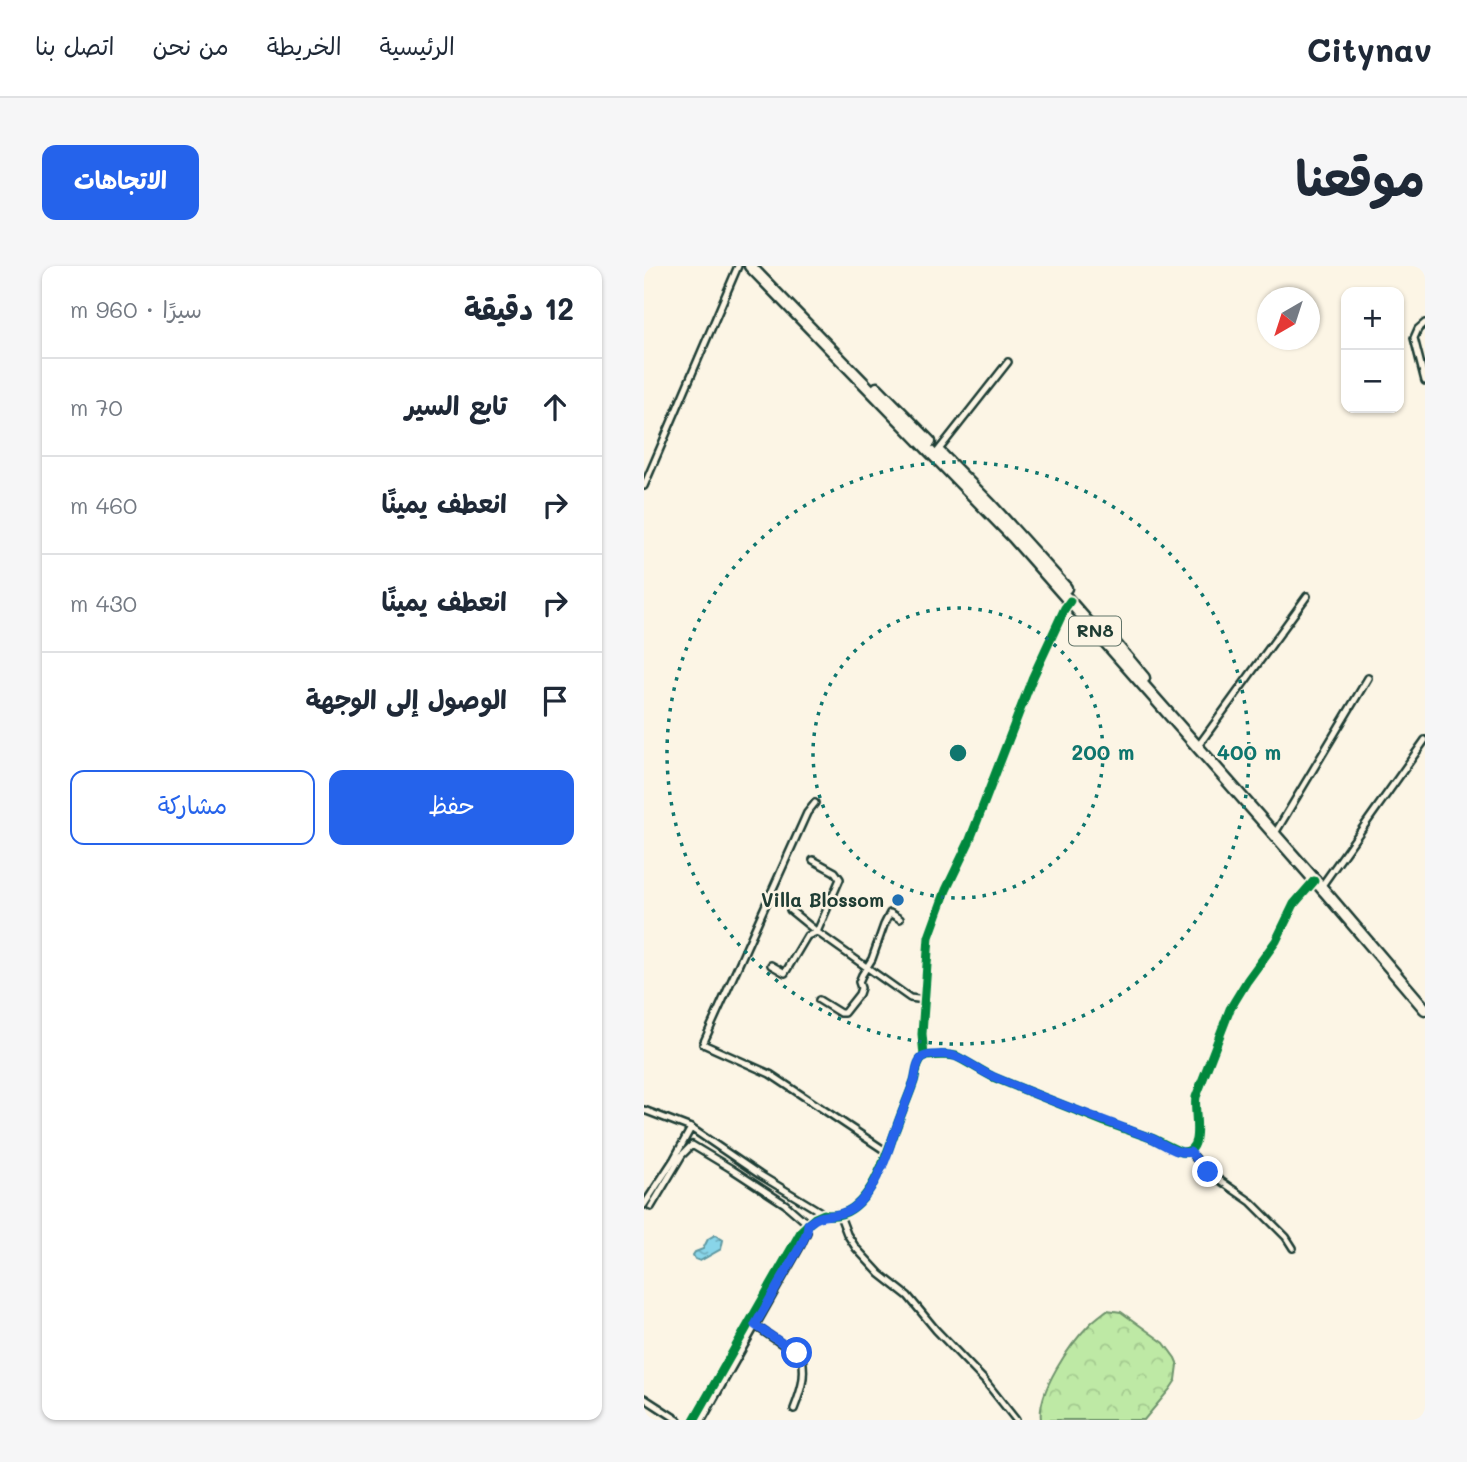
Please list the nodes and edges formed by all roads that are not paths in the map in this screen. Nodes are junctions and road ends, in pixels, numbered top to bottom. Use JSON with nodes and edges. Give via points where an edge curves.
{"nodes":[{"id":1,"x":738,"y":266,"type":"edge"},
{"id":2,"x":750,"y":266,"type":"edge"},
{"id":3,"x":759,"y":266,"type":"edge"},
{"id":4,"x":1425,"y":323,"type":"edge"},
{"id":5,"x":1008,"y":362,"type":"dead end"},
{"id":6,"x":1425,"y":381,"type":"edge"},
{"id":7,"x":938,"y":451,"type":"junction"},
{"id":8,"x":644,"y":486,"type":"edge"},
{"id":9,"x":1307,"y":596,"type":"dead end"},
{"id":10,"x":1070,"y":601,"type":"junction"},
{"id":11,"x":1368,"y":678,"type":"dead end"},
{"id":12,"x":1425,"y":740,"type":"edge"},
{"id":13,"x":1201,"y":742,"type":"junction"},
{"id":14,"x":815,"y":803,"type":"dead end"},
{"id":15,"x":1277,"y":830,"type":"junction"},
{"id":16,"x":813,"y":860,"type":"dead end"},
{"id":17,"x":1319,"y":883,"type":"junction"},
{"id":18,"x":790,"y":910,"type":"dead end"},
{"id":19,"x":900,"y":919,"type":"dead end"},
{"id":20,"x":817,"y":932,"type":"junction"},
{"id":21,"x":771,"y":965,"type":"dead end"},
{"id":22,"x":867,"y":967,"type":"junction"},
{"id":23,"x":819,"y":1000,"type":"dead end"},
{"id":24,"x":925,"y":1000,"type":"junction"},
{"id":25,"x":1425,"y":1000,"type":"edge"},
{"id":26,"x":1425,"y":1009,"type":"edge"},
{"id":27,"x":924,"y":1056,"type":"junction"},
{"id":28,"x":644,"y":1110,"type":"edge"},
{"id":29,"x":691,"y":1128,"type":"junction"},
{"id":30,"x":887,"y":1152,"type":"junction"},
{"id":31,"x":1190,"y":1152,"type":"junction"},
{"id":32,"x":644,"y":1205,"type":"edge"},
{"id":33,"x":652,"y":1208,"type":"dead end"},
{"id":34,"x":839,"y":1213,"type":"junction"},
{"id":35,"x":824,"y":1214,"type":"junction"},
{"id":36,"x":807,"y":1226,"type":"junction"},
{"id":37,"x":1293,"y":1248,"type":"dead end"},
{"id":38,"x":753,"y":1324,"type":"junction"},
{"id":39,"x":644,"y":1398,"type":"edge"},
{"id":40,"x":794,"y":1409,"type":"dead end"},
{"id":41,"x":678,"y":1420,"type":"edge"},
{"id":42,"x":694,"y":1420,"type":"edge"},
{"id":43,"x":702,"y":1420,"type":"edge"},
{"id":44,"x":1016,"y":1420,"type":"edge"}],
"edges":[{"from":1,"to":8,"type":"street"},
{"from":2,"to":10,"type":"highway","number":"RN8"},
{"from":3,"to":7,"type":"highway","number":"RN8"},
{"from":4,"to":6,"type":"street","via":[[1414,338]]},
{"from":5,"to":7,"type":"street"},
{"from":7,"to":13,"type":"highway","number":"RN8","via":[[1033,550]]},
{"from":9,"to":13,"type":"street"},
{"from":10,"to":17,"type":"highway","number":"RN8"},
{"from":10,"to":24,"type":"street","via":[[1032,680],[939,908],[928,946]]},
{"from":11,"to":15,"type":"street"},
{"from":12,"to":17,"type":"street"},
{"from":13,"to":15,"type":"highway","number":"RN8"},
{"from":14,"to":30,"type":"street","via":[[703,1044],[770,1074]]},
{"from":15,"to":17,"type":"highway","number":"RN8"},
{"from":16,"to":20,"type":"street","via":[[840,879]]},
{"from":17,"to":25,"type":"highway","number":"RN8"},
{"from":17,"to":26,"type":"highway","number":"RN8"},
{"from":17,"to":31,"type":"street","via":[[1297,900],[1276,941],[1230,1009],[1196,1097],[1197,1136]]},
{"from":18,"to":20,"type":"street"},
{"from":19,"to":22,"type":"street","via":[[890,913]]},
{"from":20,"to":21,"type":"street","via":[[807,936],[785,974]]},
{"from":20,"to":22,"type":"street"},
{"from":22,"to":23,"type":"street","via":[[859,994],[844,1013]]},
{"from":22,"to":24,"type":"street","via":[[910,998]]},
{"from":24,"to":27,"type":"street"},
{"from":27,"to":30,"type":"street"},
{"from":27,"to":31,"type":"street","via":[[956,1056],[1025,1091]]},
{"from":28,"to":29,"type":"street"},
{"from":29,"to":32,"type":"street"},
{"from":29,"to":35,"type":"street"},
{"from":30,"to":34,"type":"street","via":[[867,1194]]},
{"from":31,"to":37,"type":"street","via":[[1208,1172],[1251,1202]]},
{"from":33,"to":36,"type":"street","via":[[692,1145],[785,1204]]},
{"from":34,"to":35,"type":"street"},
{"from":34,"to":44,"type":"street","via":[[863,1256],[908,1296]]},
{"from":35,"to":36,"type":"street"},
{"from":36,"to":38,"type":"street","via":[[801,1245]]},
{"from":38,"to":40,"type":"street","via":[[802,1358],[803,1385]]},
{"from":38,"to":42,"type":"street"},
{"from":38,"to":43,"type":"street"},
{"from":39,"to":41,"type":"street"}]}
